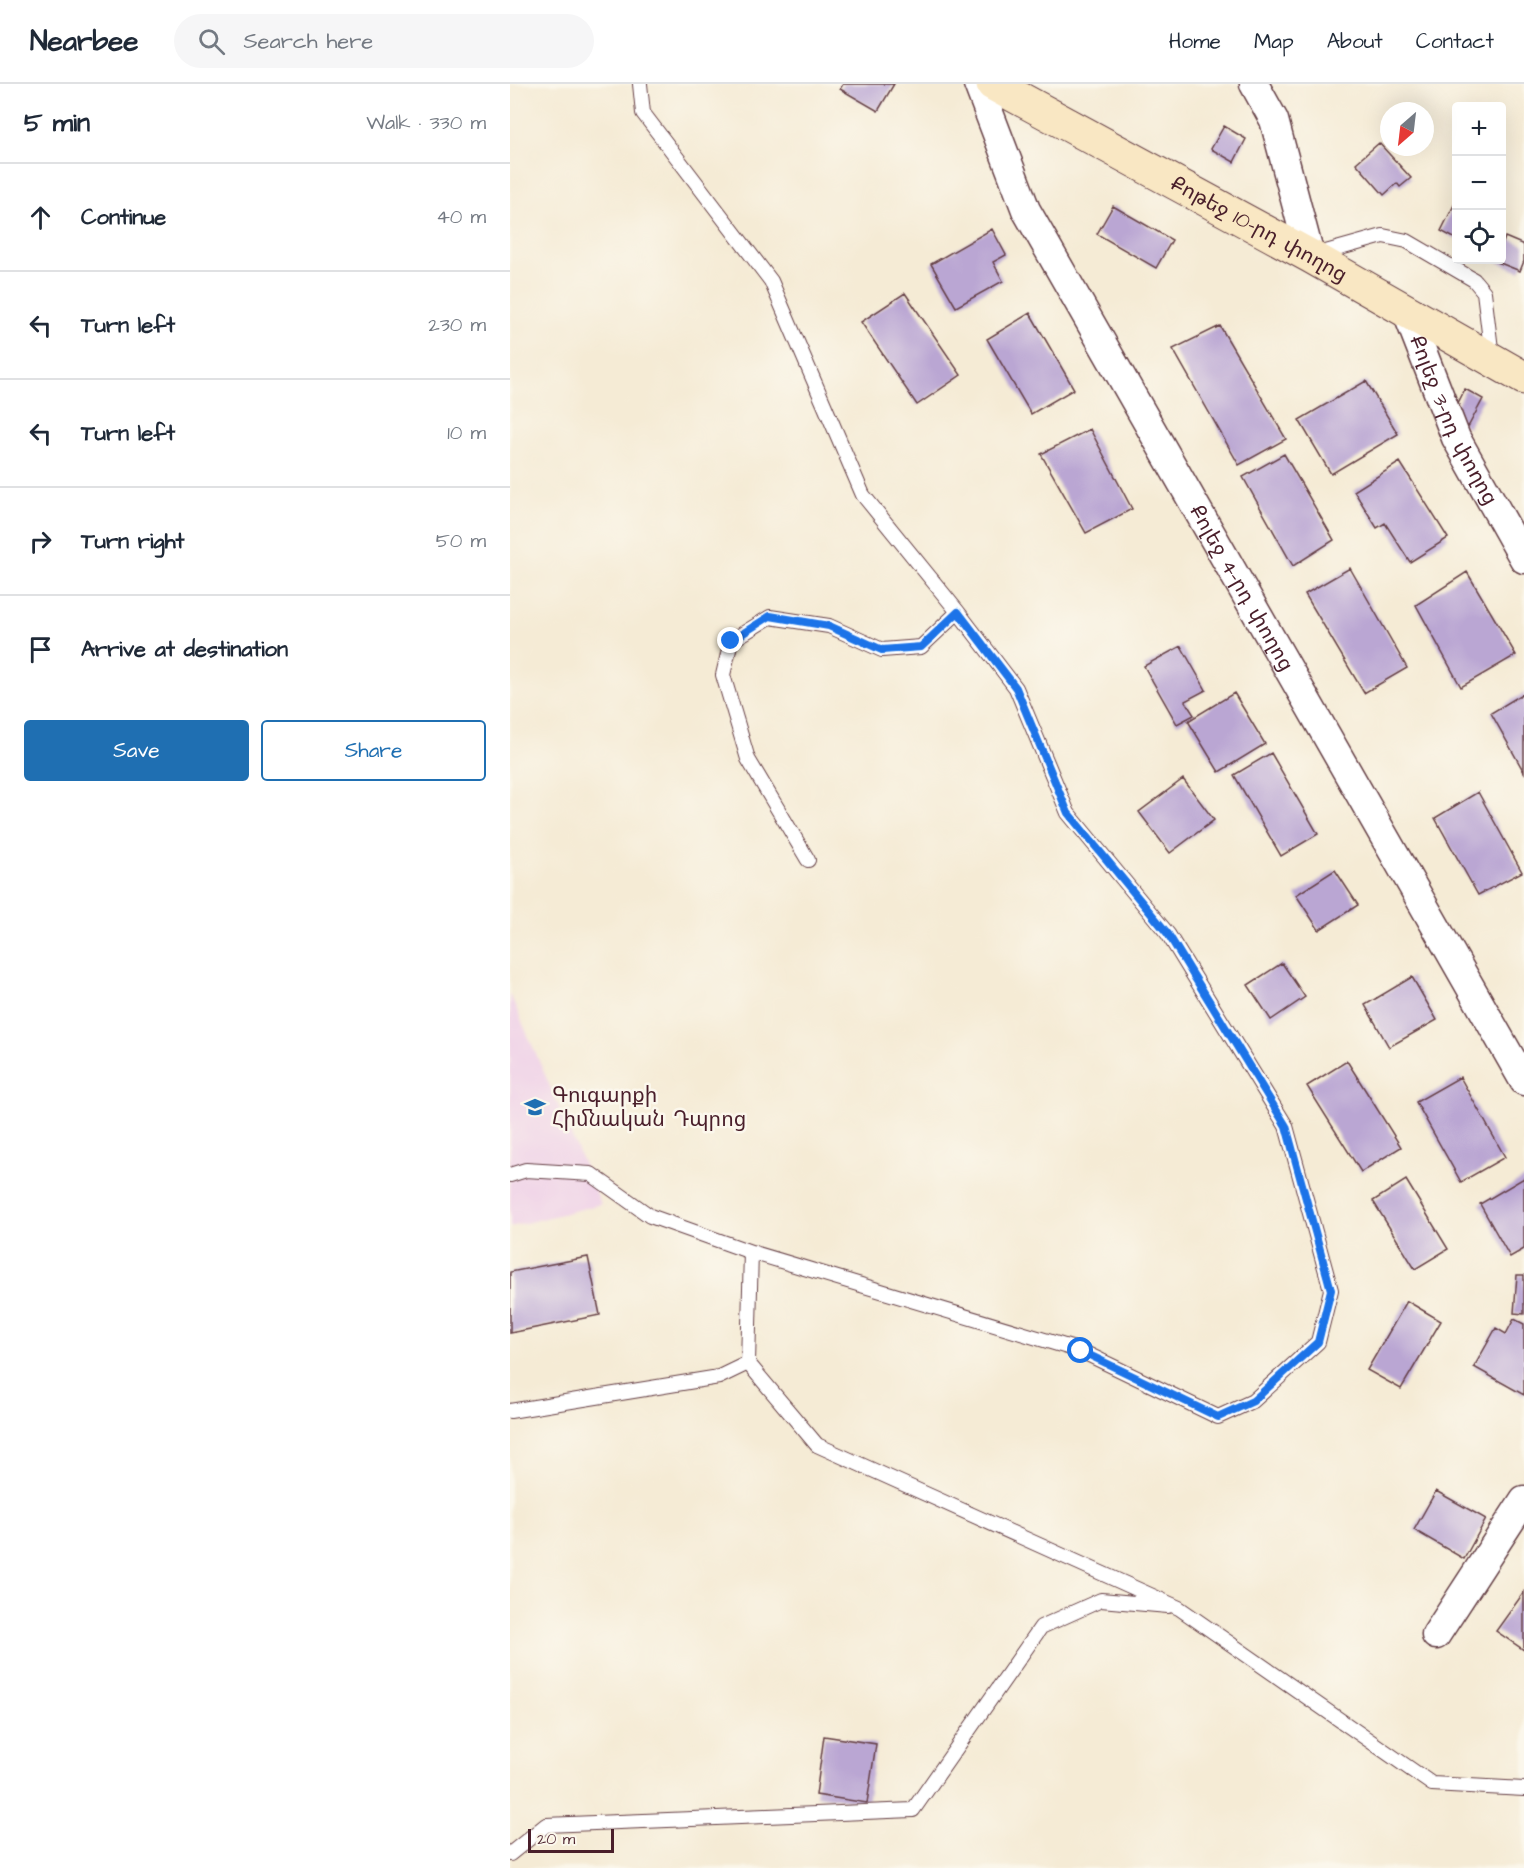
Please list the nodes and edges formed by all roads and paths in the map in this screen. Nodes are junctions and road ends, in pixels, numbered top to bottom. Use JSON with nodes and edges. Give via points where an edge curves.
{"nodes":[{"id":1,"x":640,"y":84,"type":"edge"},
{"id":2,"x":978,"y":84,"type":"edge"},
{"id":3,"x":993,"y":84,"type":"edge"},
{"id":4,"x":1254,"y":84,"type":"edge"},
{"id":5,"x":1310,"y":256,"type":"junction"},
{"id":6,"x":1406,"y":310,"type":"junction"},
{"id":7,"x":1493,"y":360,"type":"junction"},
{"id":8,"x":1524,"y":378,"type":"edge"},
{"id":9,"x":1524,"y":559,"type":"edge"},
{"id":10,"x":958,"y":612,"type":"junction"},
{"id":11,"x":808,"y":860,"type":"dead end"},
{"id":12,"x":1524,"y":1082,"type":"edge"},
{"id":13,"x":510,"y":1175,"type":"edge"},
{"id":14,"x":751,"y":1252,"type":"junction"},
{"id":15,"x":748,"y":1363,"type":"junction"},
{"id":16,"x":510,"y":1411,"type":"edge"},
{"id":17,"x":1524,"y":1500,"type":"edge"},
{"id":18,"x":1179,"y":1608,"type":"junction"},
{"id":19,"x":1436,"y":1635,"type":"dead end"},
{"id":20,"x":1524,"y":1789,"type":"edge"},
{"id":21,"x":510,"y":1854,"type":"edge"}],
"edges":[{"from":1,"to":10,"type":"lane","via":[[643,113],[771,281],[863,495]]},
{"from":2,"to":12,"type":"street","name":"Քոլեջ 4-րդ փողոց","via":[[1026,210]]},
{"from":3,"to":5,"type":"street","name":"Քոթեջ 10-րդ փողոց"},
{"from":4,"to":5,"type":"street","via":[[1274,120]]},
{"from":5,"to":6,"type":"street","name":"Քոթեջ 10-րդ փողոց"},
{"from":5,"to":7,"type":"lane","via":[[1383,236],[1407,241],[1474,280],[1484,292]]},
{"from":6,"to":7,"type":"street","name":"Քոթեջ 10-րդ փողոց"},
{"from":6,"to":9,"type":"street","name":"Քոլեջ 3-րդ փողոց","via":[[1456,438]]},
{"from":7,"to":8,"type":"street","name":"Քոթեջ 10-րդ փողոց"},
{"from":10,"to":11,"type":"lane","via":[[921,647],[882,650],[829,626],[770,616],[731,641],[723,675],[748,759]]},
{"from":10,"to":14,"type":"lane","via":[[1016,688],[1068,813],[1168,934],[1286,1126],[1331,1290],[1318,1342],[1253,1401],[1218,1417],[1081,1351]]},
{"from":13,"to":14,"type":"lane","via":[[526,1170],[591,1174],[650,1216]]},
{"from":14,"to":15,"type":"lane"},
{"from":15,"to":16,"type":"lane","via":[[719,1377]]},
{"from":15,"to":18,"type":"lane","via":[[817,1445]]},
{"from":17,"to":19,"type":"street"},
{"from":18,"to":20,"type":"lane","via":[[1432,1784]]},
{"from":18,"to":21,"type":"lane","via":[[1101,1600],[1041,1627],[913,1810],[546,1825]]}]}
